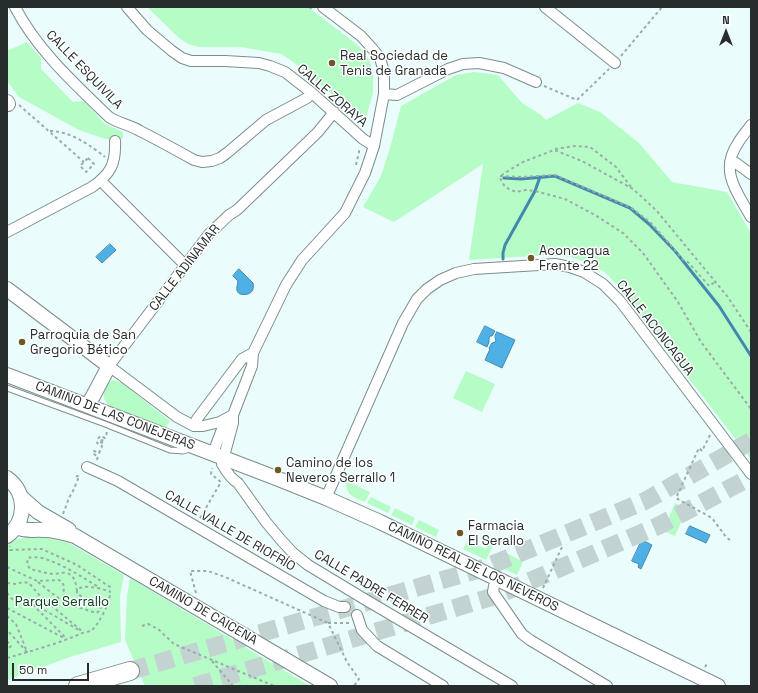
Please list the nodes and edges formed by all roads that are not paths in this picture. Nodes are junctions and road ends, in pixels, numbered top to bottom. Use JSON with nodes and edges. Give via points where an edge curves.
{"nodes":[{"id":1,"x":15,"y":7,"type":"edge"},
{"id":2,"x":127,"y":7,"type":"edge"},
{"id":3,"x":323,"y":7,"type":"edge"},
{"id":4,"x":546,"y":7,"type":"edge"},
{"id":5,"x":615,"y":63,"type":"dead end"},
{"id":6,"x":536,"y":82,"type":"dead end"},
{"id":7,"x":312,"y":93,"type":"junction"},
{"id":8,"x":384,"y":94,"type":"junction"},
{"id":9,"x":334,"y":112,"type":"junction"},
{"id":10,"x":751,"y":125,"type":"edge"},
{"id":11,"x":115,"y":140,"type":"dead end"},
{"id":12,"x":374,"y":146,"type":"junction"},
{"id":13,"x":730,"y":162,"type":"junction"},
{"id":14,"x":751,"y":174,"type":"edge"},
{"id":15,"x":105,"y":184,"type":"dead end"},
{"id":16,"x":751,"y":216,"type":"edge"},
{"id":17,"x":7,"y":232,"type":"edge"},
{"id":18,"x":181,"y":261,"type":"dead end"},
{"id":19,"x":7,"y":289,"type":"edge"},
{"id":20,"x":253,"y":353,"type":"junction"},
{"id":21,"x":109,"y":366,"type":"junction"},
{"id":22,"x":7,"y":375,"type":"edge"},
{"id":23,"x":7,"y":388,"type":"edge"},
{"id":24,"x":88,"y":406,"type":"junction"},
{"id":25,"x":230,"y":417,"type":"junction"},
{"id":26,"x":194,"y":426,"type":"junction"},
{"id":27,"x":195,"y":447,"type":"junction"},
{"id":28,"x":218,"y":455,"type":"junction"},
{"id":29,"x":242,"y":464,"type":"junction"},
{"id":30,"x":87,"y":467,"type":"dead end"},
{"id":31,"x":751,"y":474,"type":"edge"},
{"id":32,"x":7,"y":478,"type":"edge"},
{"id":33,"x":238,"y":483,"type":"junction"},
{"id":34,"x":21,"y":497,"type":"junction"},
{"id":35,"x":326,"y":498,"type":"junction"},
{"id":36,"x":22,"y":511,"type":"junction"},
{"id":37,"x":48,"y":520,"type":"junction"},
{"id":38,"x":11,"y":536,"type":"edge"},
{"id":39,"x":497,"y":579,"type":"junction"},
{"id":40,"x":353,"y":593,"type":"junction"},
{"id":41,"x":366,"y":600,"type":"junction"},
{"id":42,"x":345,"y":607,"type":"junction"},
{"id":43,"x":354,"y":619,"type":"junction"},
{"id":44,"x":130,"y":671,"type":"tunnel mouth"},
{"id":45,"x":78,"y":686,"type":"edge"},
{"id":46,"x":330,"y":686,"type":"edge"},
{"id":47,"x":443,"y":686,"type":"edge"},
{"id":48,"x":512,"y":686,"type":"edge"},
{"id":49,"x":607,"y":686,"type":"edge"},
{"id":50,"x":718,"y":686,"type":"edge"}],
"edges":[{"from":1,"to":7,"type":"street","name":"CALLE ESQUIVILA","via":[[28,29],[52,59],[109,117],[140,130],[194,160],[202,162],[220,158],[266,120]]},
{"from":2,"to":7,"type":"street","name":"CALLE ZORAYA","via":[[147,30],[182,58],[191,61],[259,63],[285,72]]},
{"from":3,"to":8,"type":"street","via":[[361,36],[380,58],[384,72]]},
{"from":4,"to":5,"type":"street"},
{"from":6,"to":8,"type":"street","via":[[504,68],[479,63],[464,64],[448,69],[397,95]]},
{"from":7,"to":9,"type":"street","name":"CALLE ZORAYA"},
{"from":8,"to":12,"type":"street"},
{"from":9,"to":12,"type":"street","name":"CALLE ZORAYA"},
{"from":9,"to":21,"type":"street","name":"CALLE ADINAMAR","via":[[318,132],[209,234]]},
{"from":10,"to":13,"type":"street","via":[[737,143]]},
{"from":11,"to":17,"type":"street","via":[[116,153],[102,181]]},
{"from":12,"to":20,"type":"street","via":[[365,173],[345,213],[302,260],[286,285]]},
{"from":13,"to":14,"type":"street","via":[[736,163]]},
{"from":13,"to":16,"type":"street","via":[[732,183]]},
{"from":15,"to":18,"type":"street"},
{"from":19,"to":21,"type":"street"},
{"from":20,"to":25,"type":"street","via":[[252,366]]},
{"from":20,"to":26,"type":"street","via":[[242,359]]},
{"from":21,"to":24,"type":"street","name":"CALLE ADINAMAR"},
{"from":21,"to":26,"type":"street","via":[[177,417]]},
{"from":22,"to":24,"type":"street","name":"CAMINO DE LAS CONEJERAS"},
{"from":23,"to":27,"type":"lane","via":[[170,450],[183,451]]},
{"from":24,"to":27,"type":"street","name":"CAMINO DE LAS CONEJERAS"},
{"from":25,"to":26,"type":"street","via":[[220,422]]},
{"from":25,"to":28,"type":"street"},
{"from":27,"to":28,"type":"street","name":"CAMINO DE LAS CONEJERAS"},
{"from":28,"to":29,"type":"street","name":"CAMINO REAL DE LOS NEVEROS"},
{"from":28,"to":33,"type":"street","name":"CALLE PADRE FERRER","via":[[226,471]]},
{"from":29,"to":33,"type":"street"},
{"from":29,"to":35,"type":"street","name":"CAMINO REAL DE LOS NEVEROS"},
{"from":30,"to":42,"type":"street","name":"CALLE VALLE DE RIOFRÍO","via":[[118,481],[324,601]]},
{"from":31,"to":35,"type":"street","name":"CALLE ACONCAGUA","via":[[620,301],[603,284],[584,272],[555,264],[496,267],[456,273],[440,280],[417,298],[403,323]]},
{"from":32,"to":34,"type":"street","via":[[14,484]]},
{"from":33,"to":40,"type":"street","name":"CALLE PADRE FERRER","via":[[266,522],[293,553]]},
{"from":34,"to":36,"type":"street"},
{"from":34,"to":37,"type":"street"},
{"from":35,"to":39,"type":"street","name":"CAMINO REAL DE LOS NEVEROS"},
{"from":36,"to":37,"type":"street","name":"CAMINO DE CAICENA"},
{"from":36,"to":38,"type":"street"},
{"from":37,"to":38,"type":"street","name":"CAMINO DE CAICENA"},
{"from":37,"to":46,"type":"street","name":"CAMINO DE CAICENA","via":[[59,532],[75,536]]},
{"from":39,"to":49,"type":"street","via":[[494,592],[522,634]]},
{"from":39,"to":50,"type":"street","name":"CAMINO REAL DE LOS NEVEROS"},
{"from":40,"to":41,"type":"street","name":"CALLE PADRE FERRER"},
{"from":40,"to":42,"type":"street"},
{"from":41,"to":43,"type":"street"},
{"from":41,"to":48,"type":"street","name":"CALLE PADRE FERRER"},
{"from":42,"to":43,"type":"street","name":"CALLE VALLE DE RIOFRÍO"},
{"from":43,"to":47,"type":"street","via":[[377,646]]},
{"from":44,"to":45,"type":"highway"}]}
